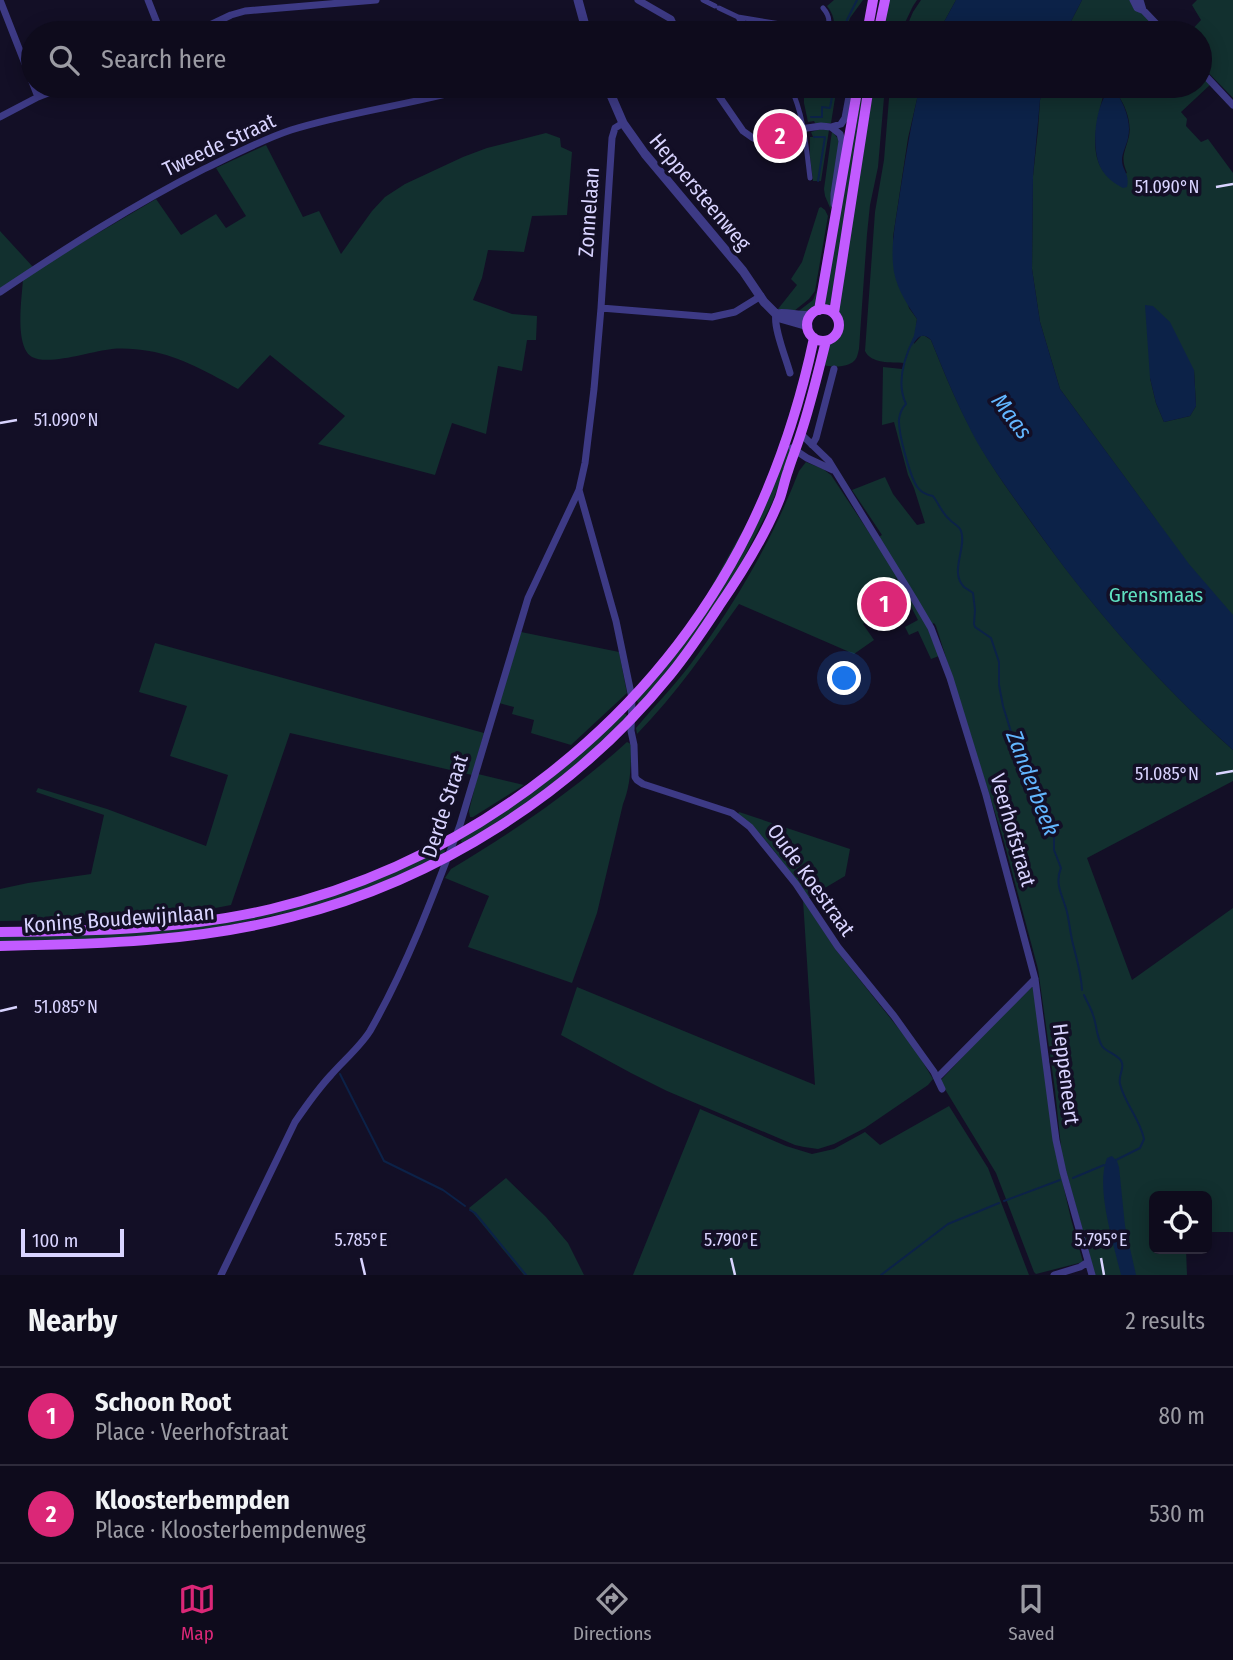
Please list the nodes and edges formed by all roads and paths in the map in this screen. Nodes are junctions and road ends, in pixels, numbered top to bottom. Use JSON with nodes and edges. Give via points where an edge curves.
{"nodes":[{"id":1,"x":0,"y":0,"type":"edge"},
{"id":2,"x":148,"y":0,"type":"edge"},
{"id":3,"x":376,"y":0,"type":"edge"},
{"id":4,"x":578,"y":0,"type":"edge"},
{"id":5,"x":638,"y":0,"type":"edge"},
{"id":6,"x":703,"y":0,"type":"edge"},
{"id":7,"x":873,"y":0,"type":"edge"},
{"id":8,"x":885,"y":0,"type":"edge"},
{"id":9,"x":1133,"y":0,"type":"edge"},
{"id":10,"x":1140,"y":0,"type":"edge"},
{"id":11,"x":823,"y":8,"type":"dead end"},
{"id":12,"x":1143,"y":10,"type":"junction"},
{"id":13,"x":738,"y":17,"type":"junction"},
{"id":14,"x":156,"y":21,"type":"edge"},
{"id":15,"x":218,"y":21,"type":"edge"},
{"id":16,"x":584,"y":21,"type":"edge"},
{"id":17,"x":672,"y":21,"type":"edge"},
{"id":18,"x":742,"y":21,"type":"edge"},
{"id":19,"x":762,"y":21,"type":"edge"},
{"id":20,"x":829,"y":21,"type":"edge"},
{"id":21,"x":868,"y":21,"type":"edge"},
{"id":22,"x":881,"y":21,"type":"edge"},
{"id":23,"x":1154,"y":21,"type":"edge"},
{"id":24,"x":21,"y":54,"type":"edge"},
{"id":25,"x":1212,"y":83,"type":"edge"},
{"id":26,"x":36,"y":98,"type":"edge"},
{"id":27,"x":432,"y":98,"type":"edge"},
{"id":28,"x":612,"y":98,"type":"edge"},
{"id":29,"x":720,"y":98,"type":"edge"},
{"id":30,"x":795,"y":98,"type":"edge"},
{"id":31,"x":848,"y":98,"type":"edge"},
{"id":32,"x":856,"y":98,"type":"edge"},
{"id":33,"x":867,"y":98,"type":"edge"},
{"id":34,"x":1233,"y":105,"type":"edge"},
{"id":35,"x":0,"y":117,"type":"edge"},
{"id":36,"x":845,"y":118,"type":"junction"},
{"id":37,"x":623,"y":122,"type":"junction"},
{"id":38,"x":831,"y":127,"type":"junction"},
{"id":39,"x":807,"y":128,"type":"junction"},
{"id":40,"x":793,"y":130,"type":"dead end"},
{"id":41,"x":752,"y":138,"type":"dead end"},
{"id":42,"x":842,"y":141,"type":"junction"},
{"id":43,"x":810,"y":178,"type":"dead end"},
{"id":44,"x":837,"y":210,"type":"junction"},
{"id":45,"x":0,"y":292,"type":"edge"},
{"id":46,"x":761,"y":296,"type":"junction"},
{"id":47,"x":601,"y":307,"type":"junction"},
{"id":48,"x":834,"y":313,"type":"junction"},
{"id":49,"x":776,"y":314,"type":"junction"},
{"id":50,"x":813,"y":317,"type":"junction"},
{"id":51,"x":820,"y":339,"type":"junction"},
{"id":52,"x":834,"y":369,"type":"dead end"},
{"id":53,"x":790,"y":373,"type":"dead end"},
{"id":54,"x":801,"y":434,"type":"junction"},
{"id":55,"x":785,"y":442,"type":"junction"},
{"id":56,"x":812,"y":445,"type":"junction"},
{"id":57,"x":795,"y":451,"type":"junction"},
{"id":58,"x":834,"y":471,"type":"junction"},
{"id":59,"x":579,"y":490,"type":"junction"},
{"id":60,"x":632,"y":698,"type":"junction"},
{"id":61,"x":632,"y":717,"type":"junction"},
{"id":62,"x":456,"y":837,"type":"junction"},
{"id":63,"x":449,"y":856,"type":"junction"},
{"id":64,"x":0,"y":932,"type":"edge"},
{"id":65,"x":0,"y":946,"type":"edge"},
{"id":66,"x":1035,"y":979,"type":"junction"},
{"id":67,"x":937,"y":1078,"type":"junction"},
{"id":68,"x":942,"y":1088,"type":"dead end"},
{"id":69,"x":1087,"y":1262,"type":"junction"},
{"id":70,"x":221,"y":1275,"type":"edge"},
{"id":71,"x":1054,"y":1275,"type":"edge"},
{"id":72,"x":1092,"y":1275,"type":"edge"}],
"edges":[{"from":1,"to":24,"type":"street"},
{"from":2,"to":14,"type":"street"},
{"from":3,"to":15,"type":"street","via":[[253,9]]},
{"from":4,"to":16,"type":"street"},
{"from":5,"to":17,"type":"street"},
{"from":6,"to":13,"type":"street"},
{"from":7,"to":21,"type":"main road"},
{"from":8,"to":22,"type":"main road"},
{"from":9,"to":12,"type":"street","via":[[1136,8]]},
{"from":10,"to":12,"type":"street"},
{"from":11,"to":20,"type":"street"},
{"from":12,"to":23,"type":"street"},
{"from":13,"to":18,"type":"street"},
{"from":13,"to":19,"type":"street"},
{"from":25,"to":34,"type":"street"},
{"from":26,"to":35,"type":"street"},
{"from":27,"to":45,"type":"street","name":"Tweede Straat","via":[[291,130],[248,148],[163,190]]},
{"from":28,"to":37,"type":"street","name":"Heppersteenweg"},
{"from":29,"to":41,"type":"street"},
{"from":30,"to":39,"type":"street"},
{"from":31,"to":36,"type":"street"},
{"from":32,"to":44,"type":"main road"},
{"from":33,"to":48,"type":"main road"},
{"from":36,"to":38,"type":"street"},
{"from":36,"to":42,"type":"street"},
{"from":37,"to":46,"type":"street","name":"Heppersteenweg"},
{"from":37,"to":47,"type":"street","name":"Zonnelaan","via":[[612,138]]},
{"from":38,"to":39,"type":"street"},
{"from":38,"to":42,"type":"street"},
{"from":39,"to":40,"type":"street"},
{"from":39,"to":43,"type":"street"},
{"from":42,"to":44,"type":"street","via":[[834,194]]},
{"from":44,"to":50,"type":"main road"},
{"from":46,"to":47,"type":"street","via":[[735,312],[712,317]]},
{"from":46,"to":49,"type":"street","name":"Heppersteenweg"},
{"from":47,"to":59,"type":"street","name":"Derde Straat"},
{"from":48,"to":50,"type":"main road","via":[[824,309]]},
{"from":48,"to":51,"type":"main road","via":[[839,329],[834,337]]},
{"from":49,"to":50,"type":"street"},
{"from":49,"to":53,"type":"street","name":"Heppersteenweg","via":[[775,326]]},
{"from":50,"to":51,"type":"main road","via":[[811,335]]},
{"from":51,"to":54,"type":"main road","name":"Koning Boudewijnlaan"},
{"from":51,"to":55,"type":"main road","name":"Koning Boudewijnlaan"},
{"from":52,"to":56,"type":"street"},
{"from":54,"to":56,"type":"street","name":"Veerhofstraat"},
{"from":54,"to":57,"type":"main road","name":"Koning Boudewijnlaan"},
{"from":55,"to":57,"type":"street"},
{"from":55,"to":60,"type":"main road","name":"Koning Boudewijnlaan","via":[[761,503],[724,575],[679,642]]},
{"from":56,"to":58,"type":"street","name":"Veerhofstraat"},
{"from":57,"to":58,"type":"street"},
{"from":57,"to":61,"type":"main road","name":"Koning Boudewijnlaan","via":[[774,510],[736,581],[669,676]]},
{"from":58,"to":66,"type":"street","name":"Veerhofstraat","via":[[937,641],[986,795]]},
{"from":59,"to":60,"type":"street","name":"Oude Koestraat"},
{"from":59,"to":62,"type":"street","name":"Derde Straat","via":[[528,598]]},
{"from":60,"to":61,"type":"street","name":"Oude Koestraat"},
{"from":60,"to":62,"type":"main road","name":"Koning Boudewijnlaan","via":[[528,791]]},
{"from":61,"to":63,"type":"main road","name":"Koning Boudewijnlaan","via":[[538,799]]},
{"from":61,"to":67,"type":"street","name":"Oude Koestraat","via":[[637,780],[732,813],[750,827]]},
{"from":62,"to":63,"type":"street","name":"Derde Straat"},
{"from":62,"to":64,"type":"main road","name":"Koning Boudewijnlaan","via":[[343,888],[259,911],[153,927]]},
{"from":63,"to":65,"type":"main road","name":"Koning Boudewijnlaan","via":[[348,900],[244,928],[153,941]]},
{"from":63,"to":70,"type":"street","name":"Derde Straat","via":[[403,965],[368,1033],[295,1122]]},
{"from":66,"to":67,"type":"street"},
{"from":66,"to":69,"type":"street","name":"Heppeneert","via":[[1056,1140]]},
{"from":67,"to":68,"type":"street"},
{"from":69,"to":71,"type":"street"},
{"from":69,"to":72,"type":"street"}]}
